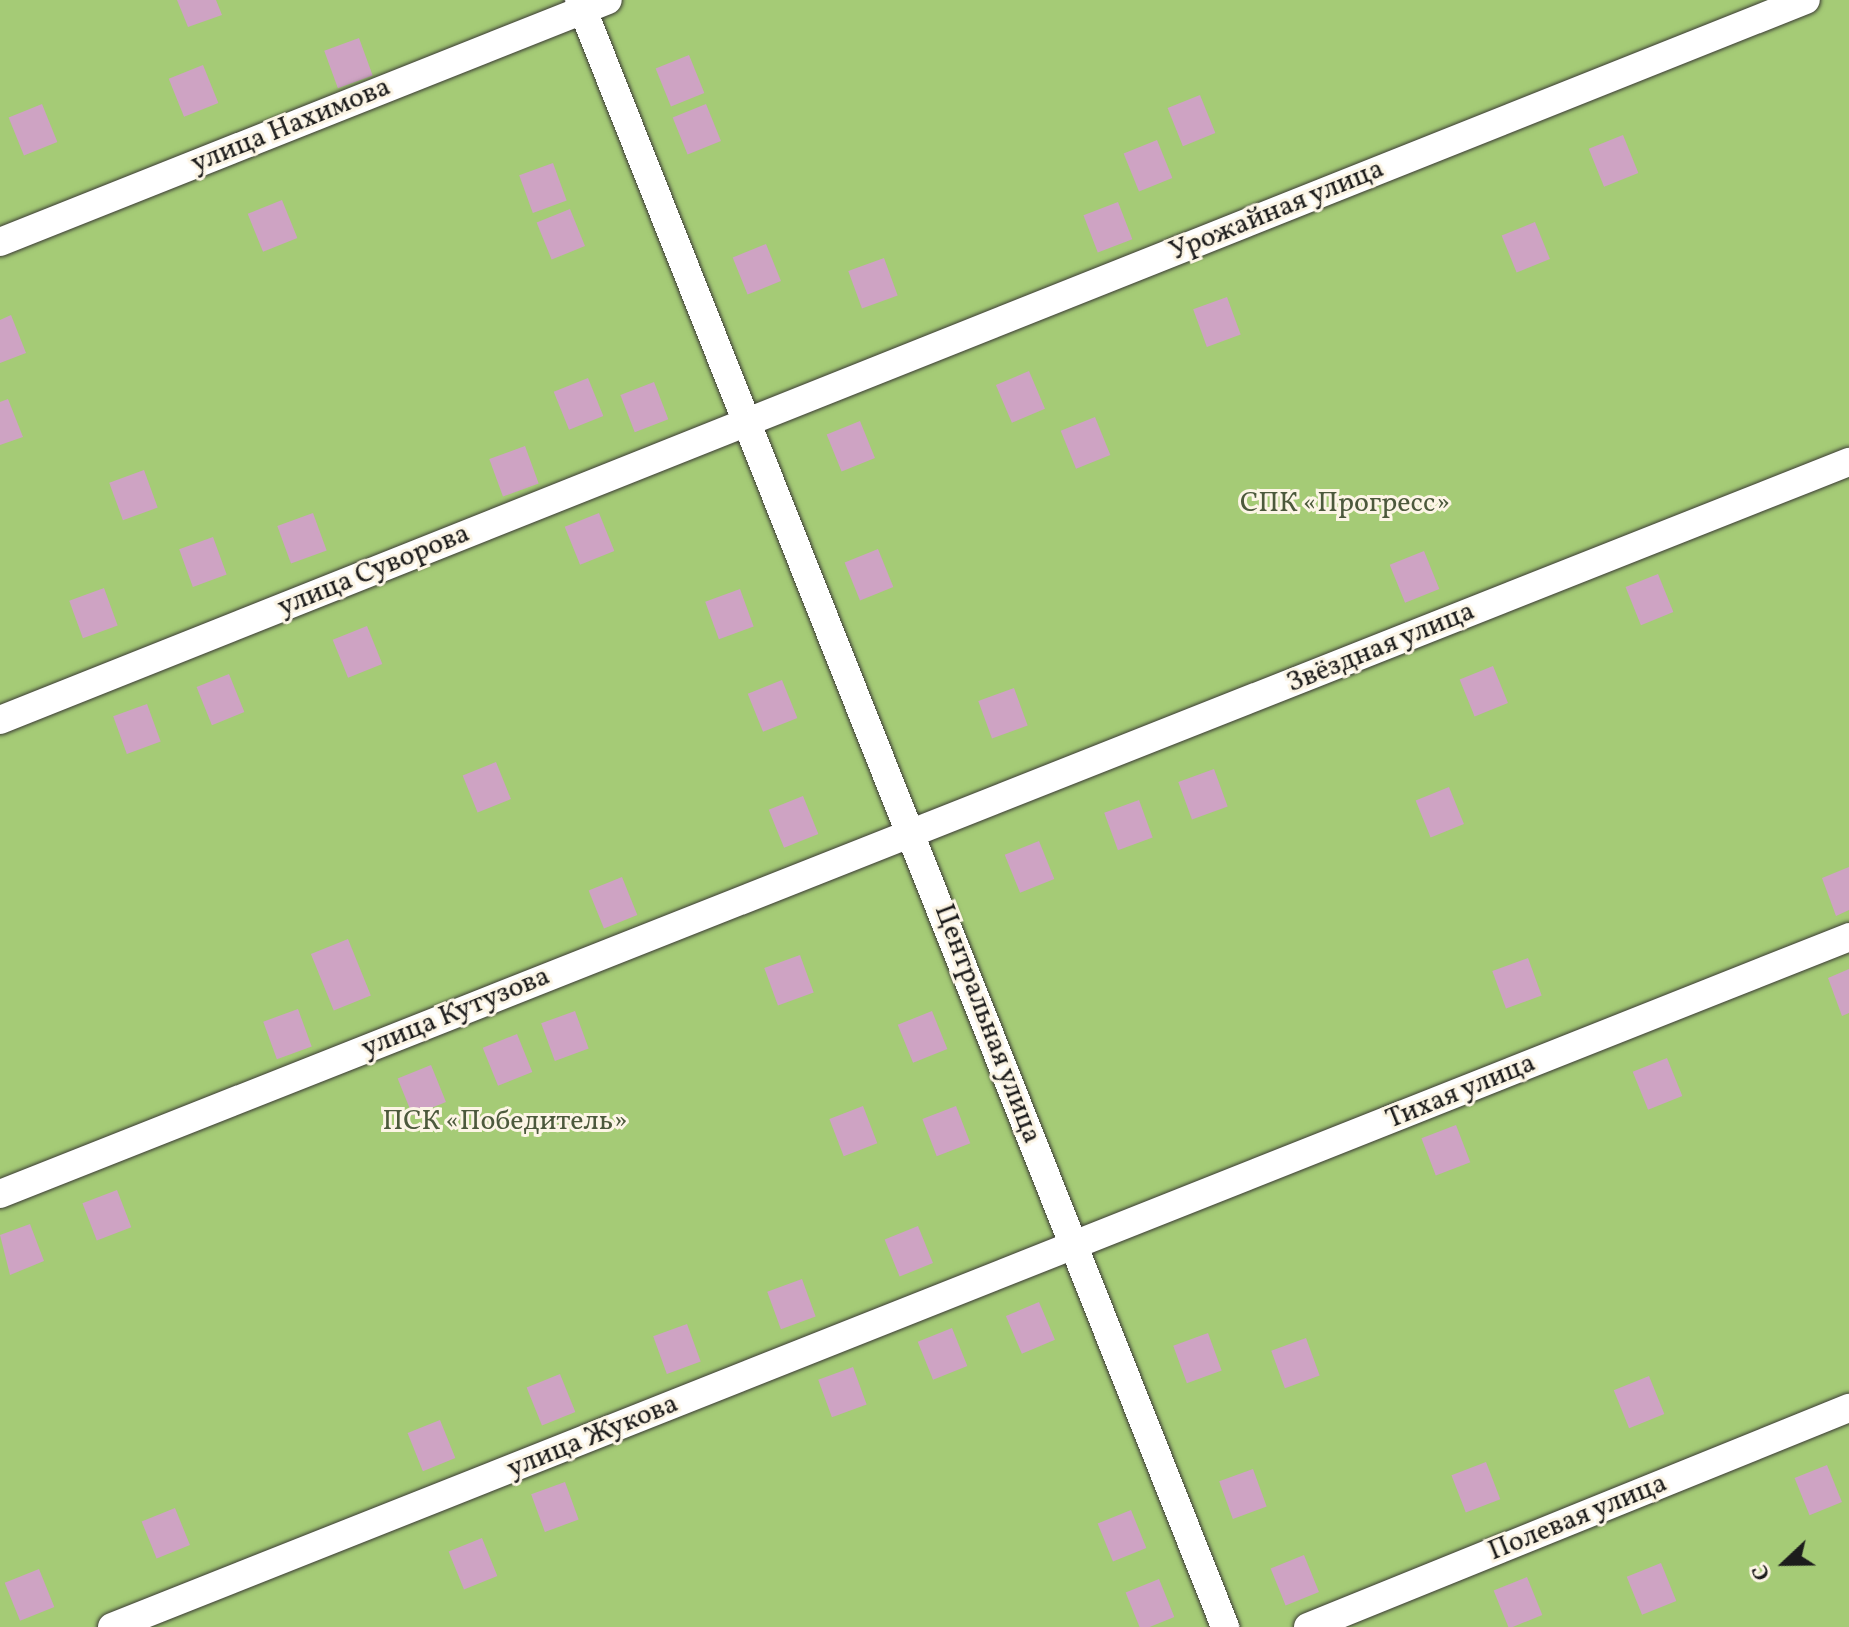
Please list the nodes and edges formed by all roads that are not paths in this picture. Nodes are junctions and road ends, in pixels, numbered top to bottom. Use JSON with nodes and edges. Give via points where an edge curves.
{"nodes":[{"id":1,"x":1806,"y":0,"type":"edge"},
{"id":2,"x":590,"y":3,"type":"edge"},
{"id":3,"x":0,"y":242,"type":"edge"},
{"id":4,"x":747,"y":421,"type":"junction"},
{"id":5,"x":1849,"y":462,"type":"edge"},
{"id":6,"x":0,"y":720,"type":"edge"},
{"id":7,"x":913,"y":833,"type":"junction"},
{"id":8,"x":1849,"y":937,"type":"edge"},
{"id":9,"x":0,"y":1194,"type":"edge"},
{"id":10,"x":1074,"y":1246,"type":"junction"},
{"id":11,"x":1849,"y":1408,"type":"edge"},
{"id":12,"x":112,"y":1627,"type":"edge"},
{"id":13,"x":1225,"y":1627,"type":"edge"},
{"id":14,"x":1308,"y":1627,"type":"edge"}],
"edges":[{"from":1,"to":4,"type":"street","name":"Урожайная улица"},
{"from":2,"to":3,"type":"street","name":"улица Нахимова"},
{"from":2,"to":4,"type":"street","name":"Центральная улица"},
{"from":4,"to":6,"type":"street","name":"улица Суворова"},
{"from":4,"to":7,"type":"street","name":"Центральная улица"},
{"from":5,"to":7,"type":"street","name":"Звёздная улица"},
{"from":7,"to":9,"type":"street","name":"улица Кутузова"},
{"from":7,"to":10,"type":"street","name":"Центральная улица"},
{"from":8,"to":10,"type":"street","name":"Тихая улица"},
{"from":10,"to":12,"type":"street","name":"улица Жукова"},
{"from":10,"to":13,"type":"street","name":"Центральная улица"},
{"from":11,"to":14,"type":"street","name":"Полевая улица"}]}
